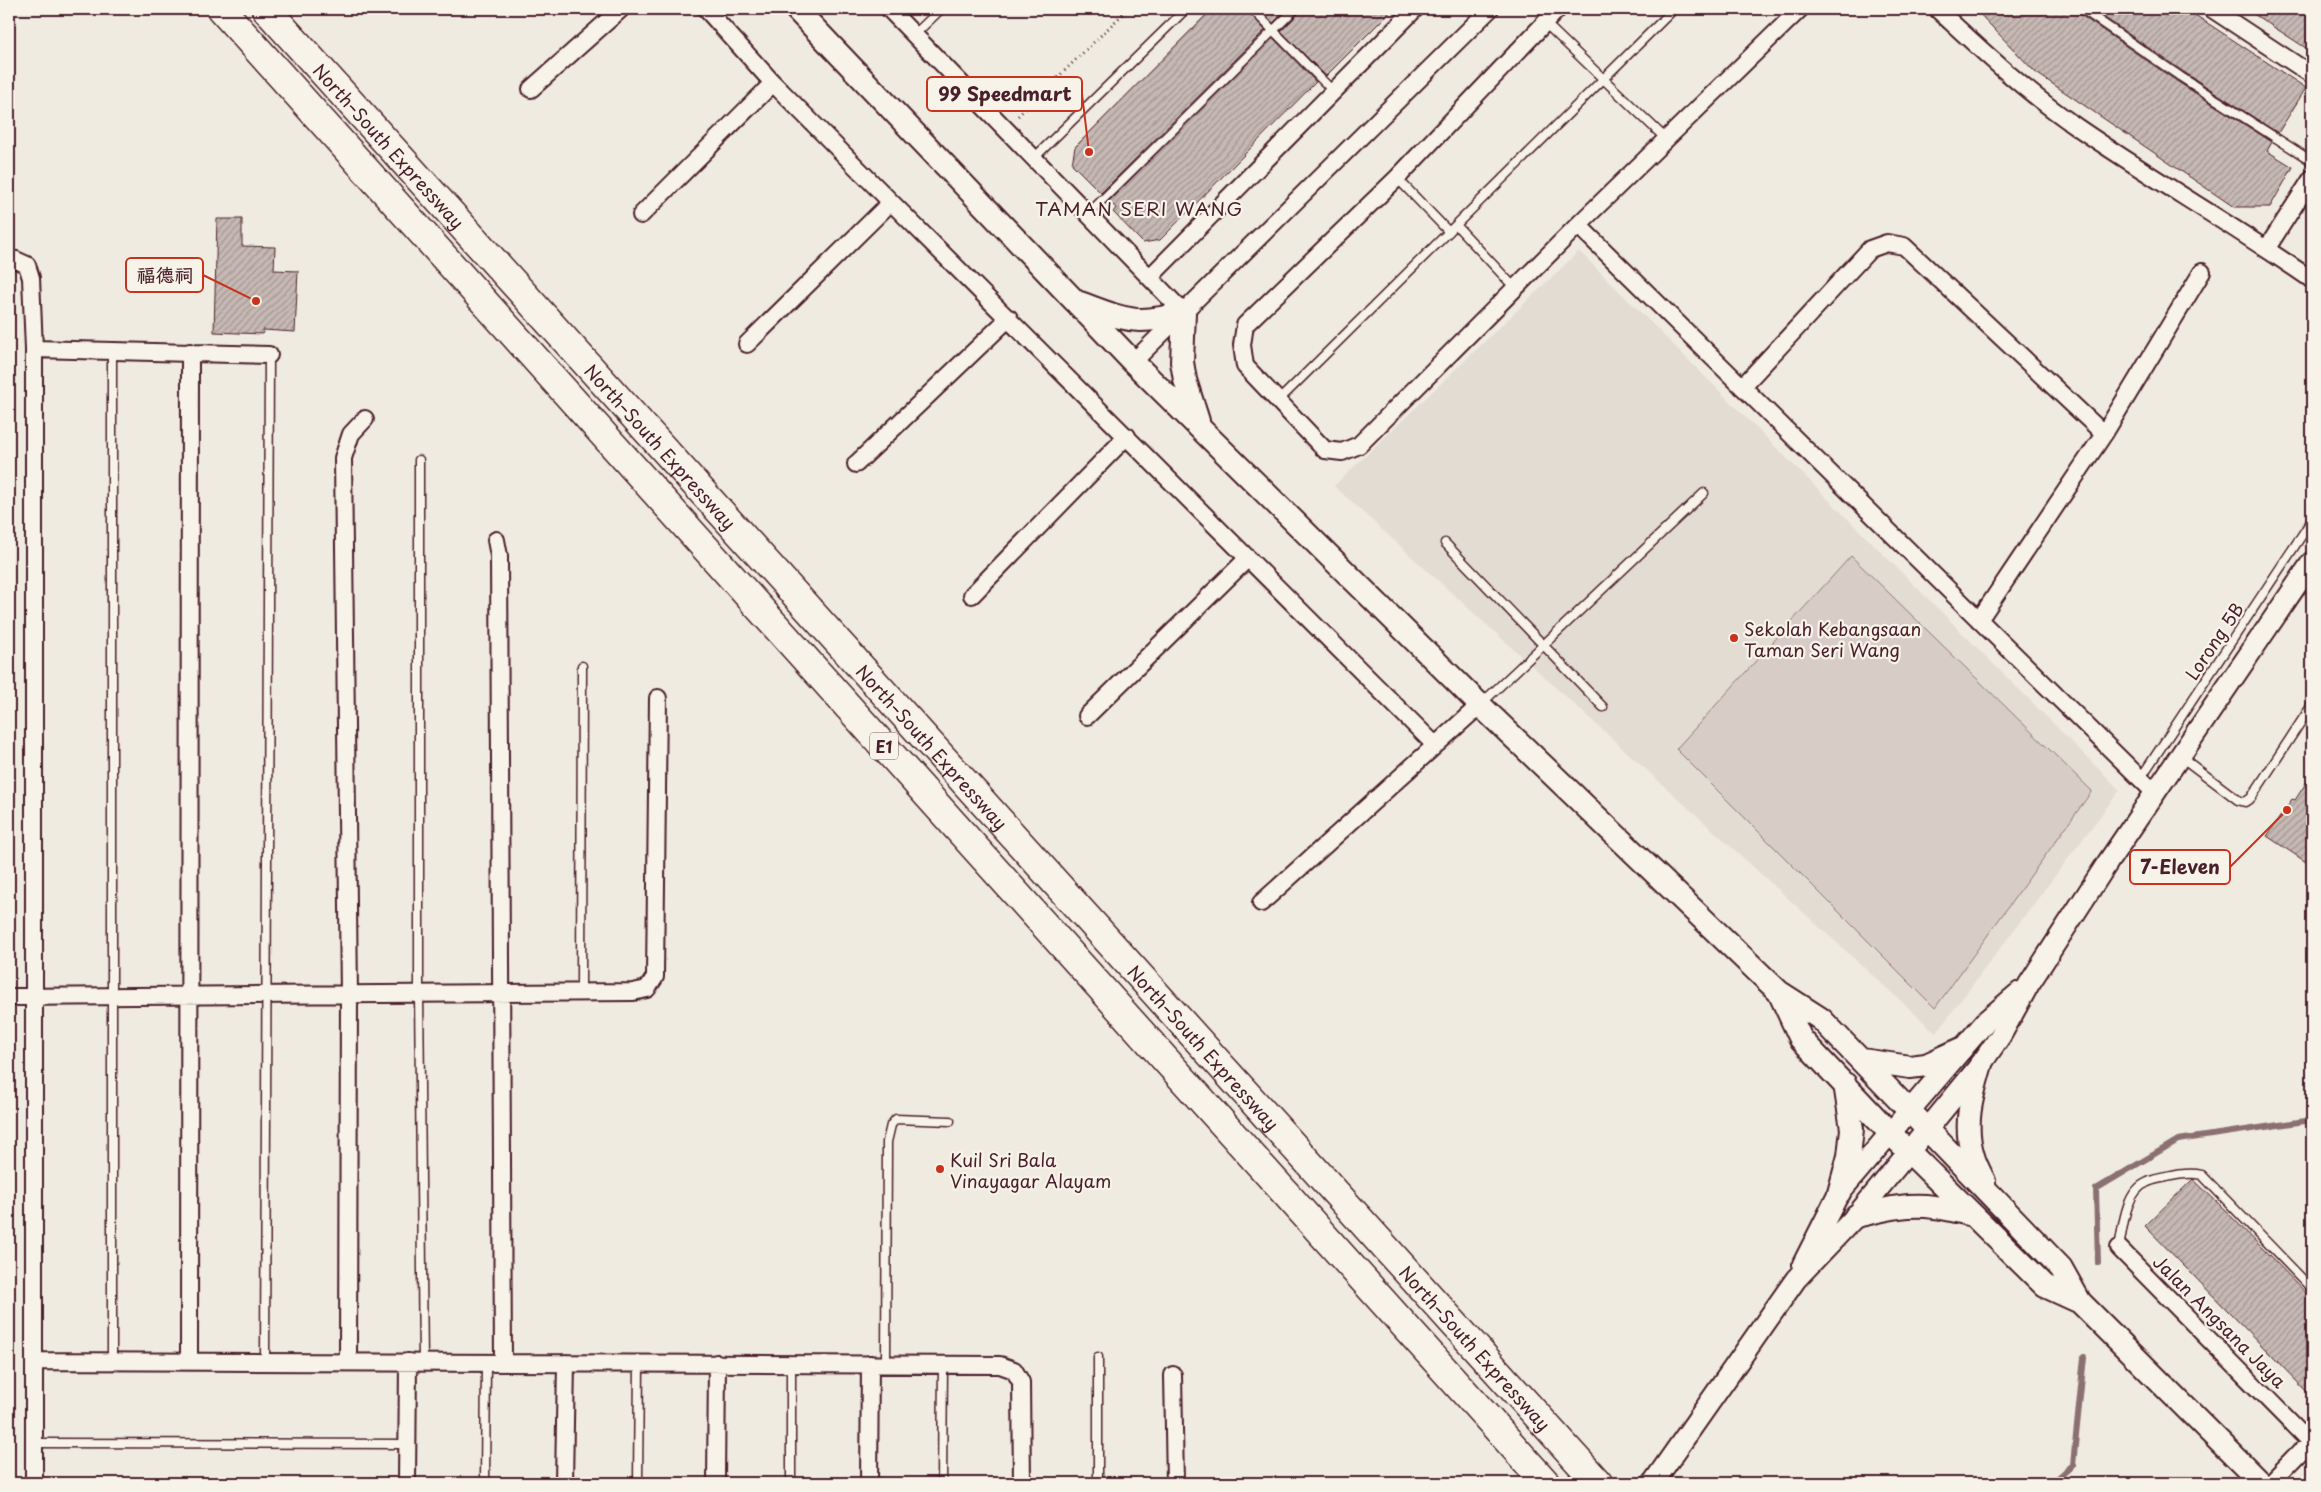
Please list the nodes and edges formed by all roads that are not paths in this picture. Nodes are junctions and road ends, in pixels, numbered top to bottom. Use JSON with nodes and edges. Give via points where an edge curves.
{"nodes":[{"id":1,"x":221,"y":9,"type":"edge"},
{"id":2,"x":266,"y":9,"type":"edge"},
{"id":3,"x":621,"y":9,"type":"edge"},
{"id":4,"x":706,"y":9,"type":"edge"},
{"id":5,"x":889,"y":9,"type":"edge"},
{"id":6,"x":941,"y":9,"type":"edge"},
{"id":7,"x":1186,"y":9,"type":"edge"},
{"id":8,"x":1252,"y":9,"type":"edge"},
{"id":9,"x":1295,"y":9,"type":"edge"},
{"id":10,"x":1414,"y":9,"type":"edge"},
{"id":11,"x":1490,"y":9,"type":"edge"},
{"id":12,"x":1558,"y":9,"type":"edge"},
{"id":13,"x":1674,"y":9,"type":"edge"},
{"id":14,"x":1800,"y":9,"type":"edge"},
{"id":15,"x":1937,"y":9,"type":"edge"},
{"id":16,"x":2082,"y":9,"type":"edge"},
{"id":17,"x":2212,"y":9,"type":"edge"},
{"id":18,"x":802,"y":14,"type":"edge"},
{"id":19,"x":1544,"y":22,"type":"junction"},
{"id":20,"x":1273,"y":30,"type":"junction"},
{"id":21,"x":914,"y":35,"type":"junction"},
{"id":22,"x":2312,"y":75,"type":"edge"},
{"id":23,"x":1602,"y":80,"type":"junction"},
{"id":24,"x":773,"y":83,"type":"junction"},
{"id":25,"x":531,"y":89,"type":"dead end"},
{"id":26,"x":1332,"y":91,"type":"junction"},
{"id":27,"x":1666,"y":139,"type":"junction"},
{"id":28,"x":1034,"y":158,"type":"junction"},
{"id":29,"x":2312,"y":161,"type":"edge"},
{"id":30,"x":1397,"y":178,"type":"junction"},
{"id":31,"x":2312,"y":178,"type":"edge"},
{"id":32,"x":891,"y":202,"type":"junction"},
{"id":33,"x":1088,"y":214,"type":"junction"},
{"id":34,"x":641,"y":215,"type":"dead end"},
{"id":35,"x":1456,"y":225,"type":"junction"},
{"id":36,"x":1578,"y":225,"type":"junction"},
{"id":37,"x":1449,"y":232,"type":"junction"},
{"id":38,"x":2267,"y":248,"type":"junction"},
{"id":39,"x":9,"y":259,"type":"edge"},
{"id":40,"x":2202,"y":272,"type":"dead end"},
{"id":41,"x":1150,"y":277,"type":"junction"},
{"id":42,"x":2312,"y":280,"type":"edge"},
{"id":43,"x":1515,"y":288,"type":"junction"},
{"id":44,"x":1075,"y":301,"type":"junction"},
{"id":45,"x":1184,"y":313,"type":"junction"},
{"id":46,"x":1009,"y":318,"type":"junction"},
{"id":47,"x":747,"y":344,"type":"dead end"},
{"id":48,"x":34,"y":349,"type":"junction"},
{"id":49,"x":112,"y":351,"type":"junction"},
{"id":50,"x":190,"y":352,"type":"junction"},
{"id":51,"x":269,"y":354,"type":"joint"},
{"id":52,"x":1133,"y":362,"type":"junction"},
{"id":53,"x":1742,"y":387,"type":"junction"},
{"id":54,"x":1277,"y":401,"type":"junction"},
{"id":55,"x":365,"y":419,"type":"dead end"},
{"id":56,"x":1199,"y":424,"type":"junction"},
{"id":57,"x":2104,"y":434,"type":"junction"},
{"id":58,"x":1127,"y":436,"type":"junction"},
{"id":59,"x":419,"y":460,"type":"dead end"},
{"id":60,"x":856,"y":464,"type":"dead end"},
{"id":61,"x":1704,"y":493,"type":"dead end"},
{"id":62,"x":2312,"y":520,"type":"edge"},
{"id":63,"x":496,"y":540,"type":"dead end"},
{"id":64,"x":1444,"y":542,"type":"dead end"},
{"id":65,"x":1248,"y":558,"type":"junction"},
{"id":66,"x":2312,"y":562,"type":"edge"},
{"id":67,"x":972,"y":595,"type":"dead end"},
{"id":68,"x":1979,"y":620,"type":"junction"},
{"id":69,"x":1543,"y":645,"type":"junction"},
{"id":70,"x":582,"y":666,"type":"dead end"},
{"id":71,"x":658,"y":698,"type":"dead end"},
{"id":72,"x":1480,"y":705,"type":"junction"},
{"id":73,"x":2312,"y":705,"type":"edge"},
{"id":74,"x":1603,"y":707,"type":"dead end"},
{"id":75,"x":1087,"y":716,"type":"dead end"},
{"id":76,"x":1435,"y":745,"type":"junction"},
{"id":77,"x":2180,"y":756,"type":"junction"},
{"id":78,"x":2140,"y":779,"type":"junction"},
{"id":79,"x":2155,"y":793,"type":"junction"},
{"id":80,"x":1260,"y":903,"type":"dead end"},
{"id":81,"x":2029,"y":984,"type":"junction"},
{"id":82,"x":1779,"y":992,"type":"junction"},
{"id":83,"x":501,"y":993,"type":"junction"},
{"id":84,"x":581,"y":993,"type":"junction"},
{"id":85,"x":348,"y":994,"type":"junction"},
{"id":86,"x":420,"y":994,"type":"junction"},
{"id":87,"x":190,"y":995,"type":"junction"},
{"id":88,"x":266,"y":995,"type":"junction"},
{"id":89,"x":34,"y":996,"type":"junction"},
{"id":90,"x":112,"y":996,"type":"junction"},
{"id":91,"x":9,"y":997,"type":"edge"},
{"id":92,"x":1961,"y":1049,"type":"junction"},
{"id":93,"x":1862,"y":1060,"type":"junction"},
{"id":94,"x":1980,"y":1064,"type":"junction"},
{"id":95,"x":1845,"y":1084,"type":"junction"},
{"id":96,"x":1908,"y":1110,"type":"junction"},
{"id":97,"x":950,"y":1121,"type":"dead end"},
{"id":98,"x":1928,"y":1129,"type":"junction"},
{"id":99,"x":1890,"y":1133,"type":"junction"},
{"id":100,"x":1910,"y":1151,"type":"junction"},
{"id":101,"x":1839,"y":1193,"type":"junction"},
{"id":102,"x":1991,"y":1196,"type":"junction"},
{"id":103,"x":1973,"y":1215,"type":"junction"},
{"id":104,"x":1856,"y":1216,"type":"junction"},
{"id":105,"x":2120,"y":1248,"type":"joint"},
{"id":106,"x":1796,"y":1279,"type":"junction"},
{"id":107,"x":2312,"y":1289,"type":"edge"},
{"id":108,"x":2080,"y":1302,"type":"junction"},
{"id":109,"x":1098,"y":1356,"type":"dead end"},
{"id":110,"x":34,"y":1361,"type":"junction"},
{"id":111,"x":112,"y":1361,"type":"junction"},
{"id":112,"x":189,"y":1362,"type":"junction"},
{"id":113,"x":265,"y":1362,"type":"junction"},
{"id":114,"x":348,"y":1362,"type":"junction"},
{"id":115,"x":415,"y":1362,"type":"junction"},
{"id":116,"x":486,"y":1363,"type":"junction"},
{"id":117,"x":502,"y":1363,"type":"junction"},
{"id":118,"x":566,"y":1363,"type":"junction"},
{"id":119,"x":639,"y":1363,"type":"junction"},
{"id":120,"x":717,"y":1363,"type":"junction"},
{"id":121,"x":791,"y":1363,"type":"junction"},
{"id":122,"x":878,"y":1364,"type":"junction"},
{"id":123,"x":943,"y":1364,"type":"junction"},
{"id":124,"x":1174,"y":1375,"type":"dead end"},
{"id":125,"x":34,"y":1443,"type":"junction"},
{"id":126,"x":2311,"y":1443,"type":"edge"},
{"id":127,"x":408,"y":1444,"type":"junction"},
{"id":128,"x":1590,"y":1475,"type":"edge"},
{"id":129,"x":34,"y":1483,"type":"edge"},
{"id":130,"x":407,"y":1483,"type":"edge"},
{"id":131,"x":485,"y":1483,"type":"edge"},
{"id":132,"x":564,"y":1483,"type":"edge"},
{"id":133,"x":638,"y":1483,"type":"edge"},
{"id":134,"x":716,"y":1483,"type":"edge"},
{"id":135,"x":791,"y":1483,"type":"edge"},
{"id":136,"x":869,"y":1483,"type":"edge"},
{"id":137,"x":942,"y":1483,"type":"edge"},
{"id":138,"x":1022,"y":1483,"type":"edge"},
{"id":139,"x":1098,"y":1483,"type":"edge"},
{"id":140,"x":1175,"y":1483,"type":"edge"},
{"id":141,"x":1546,"y":1483,"type":"edge"},
{"id":142,"x":1653,"y":1483,"type":"edge"},
{"id":143,"x":2261,"y":1483,"type":"edge"},
{"id":144,"x":2270,"y":1483,"type":"edge"}],
"edges":[{"from":1,"to":141,"type":"highway","name":"North–South Expressway","number":"E1"},
{"from":2,"to":128,"type":"highway","name":"North–South Expressway","number":"E1"},
{"from":3,"to":25,"type":"street"},
{"from":4,"to":24,"type":"street"},
{"from":5,"to":21,"type":"street"},
{"from":6,"to":21,"type":"lane"},
{"from":7,"to":28,"type":"lane"},
{"from":8,"to":20,"type":"lane"},
{"from":9,"to":20,"type":"lane"},
{"from":10,"to":26,"type":"street"},
{"from":11,"to":45,"type":"street"},
{"from":12,"to":19,"type":"street"},
{"from":13,"to":23,"type":"lane"},
{"from":14,"to":27,"type":"street"},
{"from":15,"to":38,"type":"street","via":[[2016,81],[2076,126]]},
{"from":16,"to":29,"type":"lane"},
{"from":17,"to":22,"type":"street"},
{"from":18,"to":44,"type":"main road"},
{"from":19,"to":23,"type":"lane"},
{"from":19,"to":30,"type":"street"},
{"from":20,"to":26,"type":"lane"},
{"from":20,"to":33,"type":"lane"},
{"from":21,"to":28,"type":"street"},
{"from":23,"to":27,"type":"lane"},
{"from":23,"to":35,"type":"lane"},
{"from":24,"to":32,"type":"street"},
{"from":24,"to":34,"type":"street"},
{"from":26,"to":41,"type":"street"},
{"from":27,"to":36,"type":"street"},
{"from":28,"to":33,"type":"street"},
{"from":30,"to":37,"type":"lane"},
{"from":30,"to":54,"type":"street","via":[[1245,325],[1242,345],[1245,366]]},
{"from":31,"to":38,"type":"street"},
{"from":32,"to":46,"type":"street"},
{"from":32,"to":47,"type":"street"},
{"from":33,"to":41,"type":"street"},
{"from":35,"to":37,"type":"lane"},
{"from":35,"to":43,"type":"lane"},
{"from":36,"to":43,"type":"street"},
{"from":36,"to":53,"type":"street"},
{"from":37,"to":54,"type":"lane"},
{"from":38,"to":42,"type":"street"},
{"from":39,"to":48,"type":"street","via":[[27,265],[31,278]]},
{"from":40,"to":57,"type":"street"},
{"from":41,"to":45,"type":"street"},
{"from":43,"to":54,"type":"street","via":[[1359,445],[1342,452],[1326,450]]},
{"from":44,"to":45,"type":"main road","via":[[1125,320],[1154,320]]},
{"from":44,"to":52,"type":"main road"},
{"from":45,"to":52,"type":"street"},
{"from":45,"to":56,"type":"main road","via":[[1184,380]]},
{"from":46,"to":58,"type":"street"},
{"from":46,"to":60,"type":"street"},
{"from":48,"to":49,"type":"street"},
{"from":48,"to":89,"type":"street"},
{"from":49,"to":50,"type":"street"},
{"from":49,"to":90,"type":"lane"},
{"from":50,"to":51,"type":"street"},
{"from":50,"to":87,"type":"street"},
{"from":51,"to":88,"type":"lane"},
{"from":52,"to":56,"type":"main road"},
{"from":53,"to":57,"type":"street","via":[[1870,249],[1887,243],[1904,246]]},
{"from":53,"to":68,"type":"street"},
{"from":55,"to":85,"type":"street","via":[[351,434],[343,458]]},
{"from":56,"to":72,"type":"main road"},
{"from":57,"to":68,"type":"street"},
{"from":58,"to":65,"type":"street"},
{"from":58,"to":67,"type":"street"},
{"from":59,"to":86,"type":"lane"},
{"from":61,"to":69,"type":"lane"},
{"from":62,"to":78,"type":"lane","name":"Lorong 5B"},
{"from":63,"to":83,"type":"street","via":[[499,566]]},
{"from":64,"to":69,"type":"lane"},
{"from":65,"to":75,"type":"street"},
{"from":65,"to":76,"type":"street"},
{"from":66,"to":77,"type":"street"},
{"from":68,"to":78,"type":"street"},
{"from":69,"to":72,"type":"lane"},
{"from":69,"to":74,"type":"lane"},
{"from":70,"to":84,"type":"lane"},
{"from":71,"to":84,"type":"street","via":[[655,977],[647,989]]},
{"from":72,"to":76,"type":"street"},
{"from":72,"to":82,"type":"main road"},
{"from":73,"to":77,"type":"lane","via":[[2251,798],[2245,802]]},
{"from":76,"to":80,"type":"street"},
{"from":77,"to":79,"type":"street"},
{"from":78,"to":79,"type":"street"},
{"from":79,"to":81,"type":"street"},
{"from":81,"to":92,"type":"street","via":[[1987,1020]]},
{"from":81,"to":94,"type":"street","via":[[2001,1035]]},
{"from":82,"to":93,"type":"main road","via":[[1822,1019]]},
{"from":82,"to":95,"type":"main road","via":[[1801,1039]]},
{"from":83,"to":84,"type":"street"},
{"from":83,"to":86,"type":"street"},
{"from":83,"to":117,"type":"street"},
{"from":85,"to":86,"type":"street"},
{"from":85,"to":88,"type":"street"},
{"from":85,"to":114,"type":"street"},
{"from":86,"to":115,"type":"lane"},
{"from":87,"to":88,"type":"street"},
{"from":87,"to":90,"type":"street"},
{"from":87,"to":112,"type":"street"},
{"from":88,"to":113,"type":"lane"},
{"from":89,"to":90,"type":"street"},
{"from":89,"to":91,"type":"street"},
{"from":89,"to":110,"type":"street"},
{"from":90,"to":111,"type":"lane"},
{"from":92,"to":93,"type":"main road","via":[[1926,1065],[1910,1067]]},
{"from":92,"to":96,"type":"street"},
{"from":93,"to":96,"type":"main road"},
{"from":94,"to":98,"type":"street"},
{"from":94,"to":102,"type":"main road","via":[[1970,1105],[1968,1132],[1973,1157]]},
{"from":95,"to":99,"type":"main road"},
{"from":95,"to":101,"type":"main road","via":[[1852,1129]]},
{"from":96,"to":98,"type":"main road"},
{"from":96,"to":99,"type":"street"},
{"from":97,"to":122,"type":"lane","via":[[896,1119],[891,1125],[887,1142]]},
{"from":98,"to":100,"type":"street"},
{"from":98,"to":102,"type":"main road"},
{"from":99,"to":100,"type":"main road"},
{"from":99,"to":101,"type":"street"},
{"from":100,"to":103,"type":"main road"},
{"from":100,"to":104,"type":"street"},
{"from":101,"to":106,"type":"street"},
{"from":102,"to":108,"type":"main road","via":[[2061,1268]]},
{"from":103,"to":104,"type":"main road","via":[[1913,1206]]},
{"from":103,"to":108,"type":"main road","via":[[2045,1286]]},
{"from":104,"to":106,"type":"street"},
{"from":105,"to":107,"type":"lane","via":[[2130,1202],[2137,1191],[2146,1182],[2194,1173],[2202,1175]]},
{"from":105,"to":126,"type":"street","name":"Jalan Angsana Jaya"},
{"from":106,"to":142,"type":"street"},
{"from":108,"to":143,"type":"main road"},
{"from":109,"to":139,"type":"lane"},
{"from":110,"to":111,"type":"street"},
{"from":110,"to":125,"type":"street"},
{"from":111,"to":112,"type":"street"},
{"from":112,"to":113,"type":"street"},
{"from":113,"to":114,"type":"street"},
{"from":114,"to":115,"type":"street"},
{"from":115,"to":116,"type":"street"},
{"from":115,"to":127,"type":"street"},
{"from":116,"to":117,"type":"street"},
{"from":116,"to":131,"type":"lane"},
{"from":117,"to":118,"type":"street"},
{"from":118,"to":119,"type":"street"},
{"from":118,"to":132,"type":"street"},
{"from":119,"to":120,"type":"street"},
{"from":119,"to":133,"type":"lane"},
{"from":120,"to":121,"type":"street"},
{"from":120,"to":134,"type":"street"},
{"from":121,"to":122,"type":"street"},
{"from":121,"to":135,"type":"lane"},
{"from":122,"to":123,"type":"street"},
{"from":122,"to":136,"type":"street"},
{"from":123,"to":137,"type":"lane"},
{"from":123,"to":138,"type":"street","via":[[1000,1365],[1014,1370],[1021,1382]]},
{"from":124,"to":140,"type":"street"},
{"from":125,"to":127,"type":"lane"},
{"from":125,"to":129,"type":"street"},
{"from":126,"to":144,"type":"street"},
{"from":127,"to":130,"type":"street"}]}
